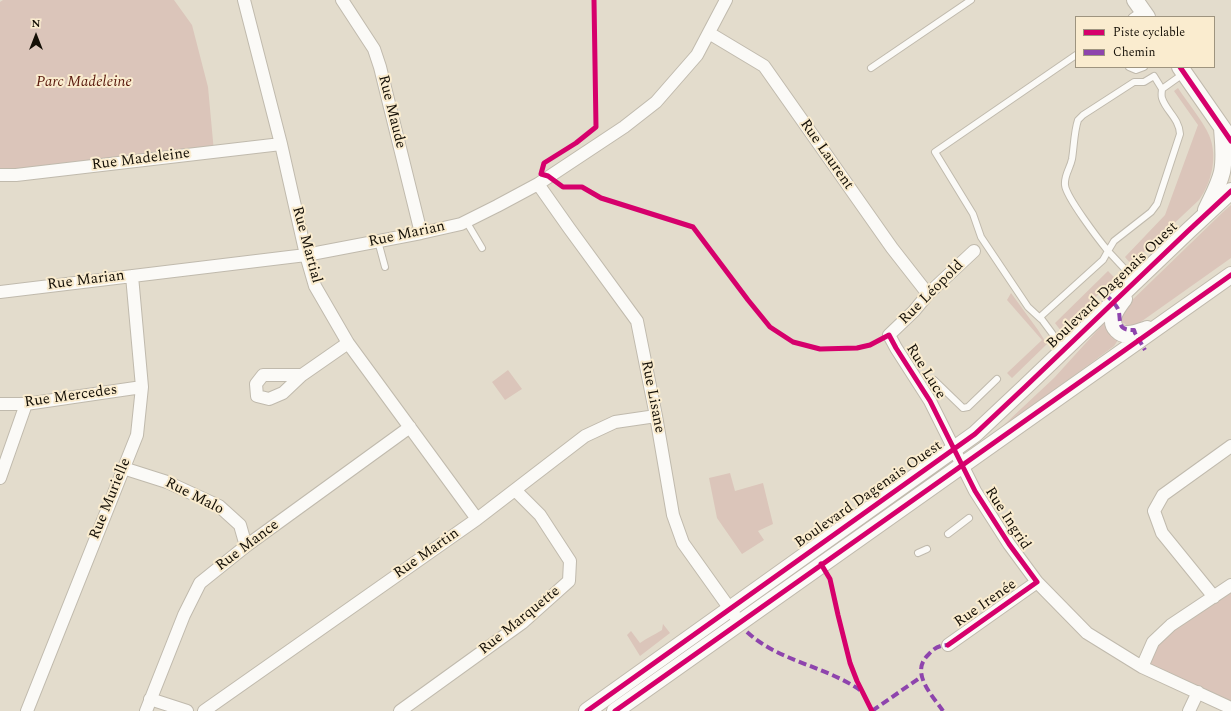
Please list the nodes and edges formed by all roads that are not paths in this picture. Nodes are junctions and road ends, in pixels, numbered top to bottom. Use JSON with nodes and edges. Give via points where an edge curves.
{"nodes":[{"id":1,"x":244,"y":0,"type":"edge"},
{"id":2,"x":342,"y":0,"type":"edge"},
{"id":3,"x":726,"y":0,"type":"edge"},
{"id":4,"x":972,"y":0,"type":"edge"},
{"id":5,"x":709,"y":33,"type":"junction"},
{"id":6,"x":1075,"y":56,"type":"edge"},
{"id":7,"x":871,"y":68,"type":"dead end"},
{"id":8,"x":1131,"y":68,"type":"edge"},
{"id":9,"x":1141,"y":68,"type":"edge"},
{"id":10,"x":1182,"y":70,"type":"edge"},
{"id":11,"x":1162,"y":89,"type":"junction"},
{"id":12,"x":1227,"y":134,"type":"edge"},
{"id":13,"x":281,"y":144,"type":"junction"},
{"id":14,"x":0,"y":175,"type":"edge"},
{"id":15,"x":538,"y":184,"type":"junction"},
{"id":16,"x":1231,"y":191,"type":"edge"},
{"id":17,"x":1203,"y":216,"type":"junction"},
{"id":18,"x":466,"y":221,"type":"junction"},
{"id":19,"x":421,"y":233,"type":"junction"},
{"id":20,"x":378,"y":241,"type":"junction"},
{"id":21,"x":987,"y":245,"type":"junction"},
{"id":22,"x":482,"y":248,"type":"dead end"},
{"id":23,"x":974,"y":251,"type":"joint"},
{"id":24,"x":1108,"y":252,"type":"junction"},
{"id":25,"x":306,"y":255,"type":"junction"},
{"id":26,"x":384,"y":267,"type":"dead end"},
{"id":27,"x":1231,"y":275,"type":"edge"},
{"id":28,"x":132,"y":276,"type":"junction"},
{"id":29,"x":1135,"y":280,"type":"junction"},
{"id":30,"x":0,"y":292,"type":"edge"},
{"id":31,"x":928,"y":294,"type":"junction"},
{"id":32,"x":1041,"y":319,"type":"junction"},
{"id":33,"x":1158,"y":326,"type":"junction"},
{"id":34,"x":889,"y":335,"type":"joint"},
{"id":35,"x":348,"y":343,"type":"junction"},
{"id":36,"x":1064,"y":350,"type":"junction"},
{"id":37,"x":302,"y":375,"type":"dead end"},
{"id":38,"x":997,"y":379,"type":"dead end"},
{"id":39,"x":934,"y":380,"type":"dead end"},
{"id":40,"x":142,"y":387,"type":"junction"},
{"id":41,"x":0,"y":404,"type":"edge"},
{"id":42,"x":26,"y":404,"type":"junction"},
{"id":43,"x":656,"y":416,"type":"junction"},
{"id":44,"x":410,"y":427,"type":"junction"},
{"id":45,"x":1231,"y":446,"type":"edge"},
{"id":46,"x":954,"y":449,"type":"junction"},
{"id":47,"x":962,"y":465,"type":"junction"},
{"id":48,"x":123,"y":468,"type":"junction"},
{"id":49,"x":0,"y":478,"type":"edge"},
{"id":50,"x":515,"y":490,"type":"junction"},
{"id":51,"x":969,"y":518,"type":"dead end"},
{"id":52,"x":477,"y":519,"type":"junction"},
{"id":53,"x":948,"y":534,"type":"dead end"},
{"id":54,"x":246,"y":546,"type":"junction"},
{"id":55,"x":927,"y":549,"type":"dead end"},
{"id":56,"x":918,"y":552,"type":"dead end"},
{"id":57,"x":1037,"y":582,"type":"junction"},
{"id":58,"x":1231,"y":585,"type":"edge"},
{"id":59,"x":1214,"y":597,"type":"junction"},
{"id":60,"x":730,"y":609,"type":"junction"},
{"id":61,"x":740,"y":622,"type":"junction"},
{"id":62,"x":948,"y":645,"type":"dead end"},
{"id":63,"x":1142,"y":667,"type":"junction"},
{"id":64,"x":1198,"y":692,"type":"junction"},
{"id":65,"x":150,"y":699,"type":"junction"},
{"id":66,"x":1231,"y":708,"type":"edge"},
{"id":67,"x":27,"y":711,"type":"edge"},
{"id":68,"x":146,"y":711,"type":"edge"},
{"id":69,"x":187,"y":711,"type":"edge"},
{"id":70,"x":204,"y":711,"type":"edge"},
{"id":71,"x":400,"y":711,"type":"edge"},
{"id":72,"x":586,"y":711,"type":"edge"},
{"id":73,"x":614,"y":711,"type":"edge"},
{"id":74,"x":1189,"y":711,"type":"edge"}],
"edges":[{"from":1,"to":13,"type":"street","name":"Rue Martial"},
{"from":2,"to":19,"type":"street","name":"Rue Maude","via":[[374,49]]},
{"from":3,"to":5,"type":"street","name":"Rue Marian"},
{"from":4,"to":7,"type":"lane"},
{"from":5,"to":15,"type":"street","name":"Rue Marian","via":[[697,55],[656,102],[624,127]]},
{"from":5,"to":31,"type":"street","name":"Rue Laurent","via":[[764,66],[892,248]]},
{"from":6,"to":21,"type":"lane","via":[[935,152],[973,214],[981,237]]},
{"from":8,"to":9,"type":"lane"},
{"from":10,"to":11,"type":"lane"},
{"from":10,"to":12,"type":"main road"},
{"from":11,"to":24,"type":"lane","via":[[1161,97],[1179,126],[1180,134],[1159,201],[1151,212],[1114,241]]},
{"from":11,"to":24,"type":"lane","via":[[1154,76],[1144,82],[1134,82],[1080,117],[1077,124],[1071,167],[1066,174],[1065,186],[1067,193]]},
{"from":12,"to":17,"type":"main road","via":[[1222,171]]},
{"from":13,"to":14,"type":"street","name":"Rue Madeleine"},
{"from":13,"to":25,"type":"street","name":"Rue Martial"},
{"from":15,"to":18,"type":"street","name":"Rue Marian"},
{"from":15,"to":43,"type":"street","name":"Rue Lisane","via":[[637,321]]},
{"from":16,"to":17,"type":"main road","name":"Boulevard Dagenais Ouest"},
{"from":17,"to":29,"type":"main road","name":"Boulevard Dagenais Ouest"},
{"from":18,"to":19,"type":"street","name":"Rue Marian"},
{"from":18,"to":22,"type":"lane"},
{"from":19,"to":20,"type":"street","name":"Rue Marian"},
{"from":20,"to":25,"type":"street","name":"Rue Marian"},
{"from":20,"to":26,"type":"lane"},
{"from":21,"to":23,"type":"lane","via":[[980,246]]},
{"from":21,"to":32,"type":"lane","via":[[1028,307]]},
{"from":23,"to":31,"type":"street","name":"Rue Léopold"},
{"from":24,"to":29,"type":"lane"},
{"from":24,"to":32,"type":"lane","via":[[1103,260]]},
{"from":25,"to":28,"type":"street","name":"Rue Marian"},
{"from":25,"to":35,"type":"street","name":"Rue Martial","via":[[315,286]]},
{"from":27,"to":33,"type":"main road","name":"Boulevard Dagenais Ouest"},
{"from":28,"to":30,"type":"street","name":"Rue Marian"},
{"from":28,"to":40,"type":"street","name":"Rue Murielle"},
{"from":29,"to":33,"type":"main road","via":[[1114,314],[1113,322],[1121,333],[1127,334]]},
{"from":29,"to":36,"type":"main road","name":"Boulevard Dagenais Ouest"},
{"from":31,"to":34,"type":"street","name":"Rue Léopold"},
{"from":32,"to":36,"type":"lane"},
{"from":33,"to":47,"type":"main road","name":"Boulevard Dagenais Ouest"},
{"from":34,"to":46,"type":"street","name":"Rue Luce","via":[[930,401]]},
{"from":35,"to":37,"type":"street"},
{"from":35,"to":44,"type":"street","name":"Rue Martial"},
{"from":36,"to":46,"type":"main road","name":"Boulevard Dagenais Ouest","via":[[981,430]]},
{"from":38,"to":39,"type":"lane","via":[[968,407],[963,408]]},
{"from":40,"to":42,"type":"street","name":"Rue Mercedes"},
{"from":40,"to":48,"type":"street","name":"Rue Murielle","via":[[137,435]]},
{"from":41,"to":42,"type":"street","name":"Rue Mercedes"},
{"from":42,"to":49,"type":"street"},
{"from":43,"to":50,"type":"street","name":"Rue Martin","via":[[615,422],[585,436]]},
{"from":43,"to":60,"type":"street","name":"Rue Lisane","via":[[678,531],[683,543]]},
{"from":44,"to":52,"type":"street","name":"Rue Martial"},
{"from":44,"to":54,"type":"street","name":"Rue Mance"},
{"from":45,"to":59,"type":"street","via":[[1163,495],[1154,511],[1162,533]]},
{"from":46,"to":47,"type":"street","name":"Rue Luce"},
{"from":46,"to":60,"type":"main road","name":"Boulevard Dagenais Ouest"},
{"from":47,"to":57,"type":"street","name":"Rue Ingrid","via":[[995,524]]},
{"from":47,"to":61,"type":"main road","name":"Boulevard Dagenais Ouest"},
{"from":48,"to":54,"type":"street","name":"Rue Malo","via":[[166,482],[219,506],[240,525]]},
{"from":48,"to":67,"type":"street","name":"Rue Murielle"},
{"from":50,"to":52,"type":"street","name":"Rue Martin"},
{"from":50,"to":71,"type":"street","name":"Rue Marquette","via":[[540,515],[570,561],[569,581],[522,623]]},
{"from":51,"to":53,"type":"lane"},
{"from":52,"to":70,"type":"street","name":"Rue Martin"},
{"from":54,"to":65,"type":"street","name":"Rue Mance","via":[[200,583],[184,615]]},
{"from":55,"to":56,"type":"lane"},
{"from":57,"to":62,"type":"street","name":"Rue Irenée"},
{"from":57,"to":63,"type":"street","name":"Rue Ingrid","via":[[1086,633]]},
{"from":58,"to":59,"type":"street"},
{"from":59,"to":63,"type":"street","via":[[1171,625],[1154,642]]},
{"from":60,"to":61,"type":"street","name":"Rue Lisane"},
{"from":60,"to":72,"type":"main road","name":"Boulevard Dagenais Ouest"},
{"from":61,"to":73,"type":"main road","name":"Boulevard Dagenais Ouest"},
{"from":63,"to":64,"type":"street","name":"Rue Ingrid"},
{"from":64,"to":66,"type":"street","name":"Rue Ingrid"},
{"from":64,"to":74,"type":"street"},
{"from":65,"to":68,"type":"street","name":"Rue Mance"},
{"from":65,"to":69,"type":"street"}]}
